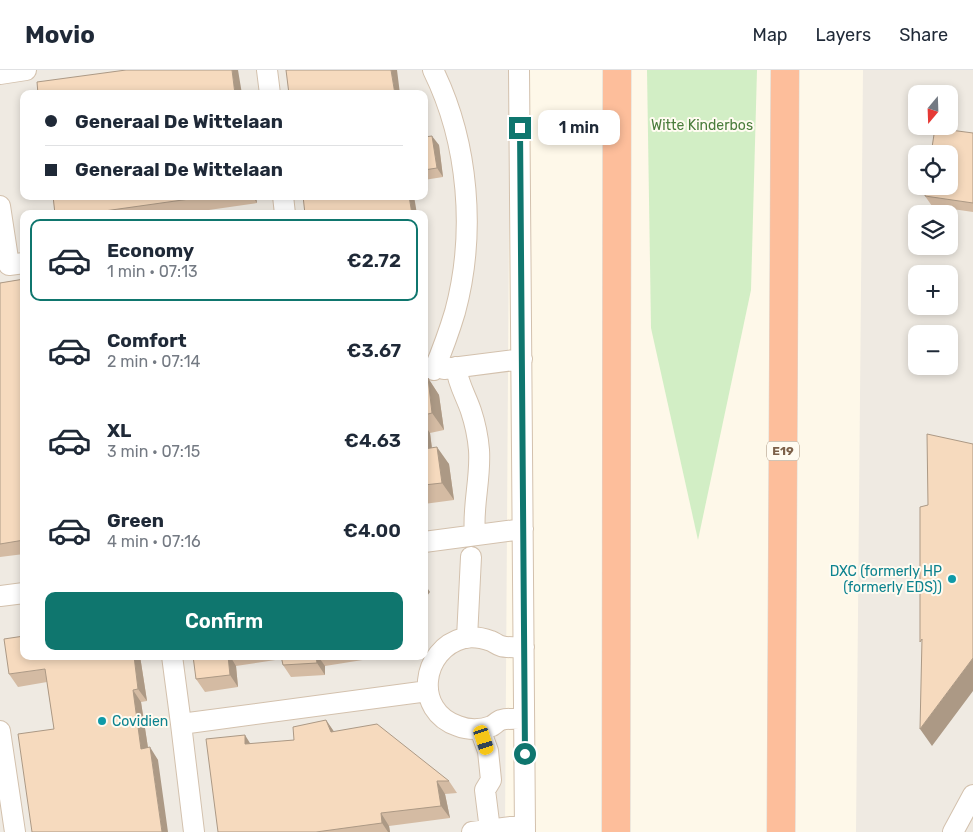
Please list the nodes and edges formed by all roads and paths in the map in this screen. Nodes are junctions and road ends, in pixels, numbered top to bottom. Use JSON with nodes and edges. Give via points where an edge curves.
{"nodes":[{"id":1,"x":26,"y":70,"type":"edge"},
{"id":2,"x":267,"y":70,"type":"edge"},
{"id":3,"x":433,"y":70,"type":"edge"},
{"id":4,"x":519,"y":70,"type":"edge"},
{"id":5,"x":617,"y":70,"type":"edge"},
{"id":6,"x":785,"y":70,"type":"edge"},
{"id":7,"x":0,"y":74,"type":"edge"},
{"id":8,"x":270,"y":90,"type":"edge"},
{"id":9,"x":0,"y":206,"type":"edge"},
{"id":10,"x":11,"y":265,"type":"edge"},
{"id":11,"x":522,"y":359,"type":"junction"},
{"id":12,"x":456,"y":367,"type":"junction"},
{"id":13,"x":429,"y":371,"type":"edge"},
{"id":14,"x":523,"y":529,"type":"junction"},
{"id":15,"x":475,"y":536,"type":"junction"},
{"id":16,"x":428,"y":542,"type":"edge"},
{"id":17,"x":471,"y":557,"type":"dead end"},
{"id":18,"x":20,"y":594,"type":"edge"},
{"id":19,"x":0,"y":596,"type":"edge"},
{"id":20,"x":467,"y":638,"type":"junction"},
{"id":21,"x":524,"y":646,"type":"junction"},
{"id":22,"x":173,"y":660,"type":"edge"},
{"id":23,"x":428,"y":691,"type":"junction"},
{"id":24,"x":524,"y":719,"type":"junction"},
{"id":25,"x":181,"y":724,"type":"junction"},
{"id":26,"x":480,"y":729,"type":"junction"},
{"id":27,"x":0,"y":731,"type":"edge"},
{"id":28,"x":973,"y":795,"type":"edge"},
{"id":29,"x":525,"y":828,"type":"edge"},
{"id":30,"x":481,"y":831,"type":"edge"},
{"id":31,"x":15,"y":832,"type":"edge"},
{"id":32,"x":194,"y":832,"type":"edge"},
{"id":33,"x":616,"y":832,"type":"edge"},
{"id":34,"x":781,"y":832,"type":"edge"},
{"id":35,"x":953,"y":832,"type":"edge"}],
"edges":[{"from":1,"to":7,"type":"street"},
{"from":2,"to":8,"type":"street"},
{"from":3,"to":13,"type":"street","via":[[446,102],[461,157],[466,219],[455,311],[446,341]]},
{"from":4,"to":11,"type":"street"},
{"from":5,"to":33,"type":"highway"},
{"from":6,"to":34,"type":"highway","number":"E19"},
{"from":9,"to":10,"type":"street"},
{"from":11,"to":12,"type":"street"},
{"from":11,"to":14,"type":"street"},
{"from":12,"to":13,"type":"street"},
{"from":12,"to":15,"type":"street","via":[[479,449]]},
{"from":14,"to":15,"type":"street"},
{"from":14,"to":21,"type":"street"},
{"from":15,"to":16,"type":"street"},
{"from":17,"to":20,"type":"street"},
{"from":18,"to":19,"type":"street"},
{"from":20,"to":21,"type":"street","via":[[480,638],[502,647]]},
{"from":20,"to":23,"type":"street","via":[[455,641],[436,656],[430,667]]},
{"from":21,"to":24,"type":"street"},
{"from":22,"to":25,"type":"street"},
{"from":23,"to":25,"type":"street"},
{"from":23,"to":26,"type":"street","via":[[438,712],[446,720],[468,729]]},
{"from":24,"to":26,"type":"street","via":[[502,719]]},
{"from":24,"to":29,"type":"street"},
{"from":25,"to":32,"type":"street"},
{"from":26,"to":30,"type":"street","via":[[488,751],[491,780],[485,790]]},
{"from":27,"to":31,"type":"street"},
{"from":28,"to":35,"type":"street"},
{"from":29,"to":30,"type":"street"}]}
